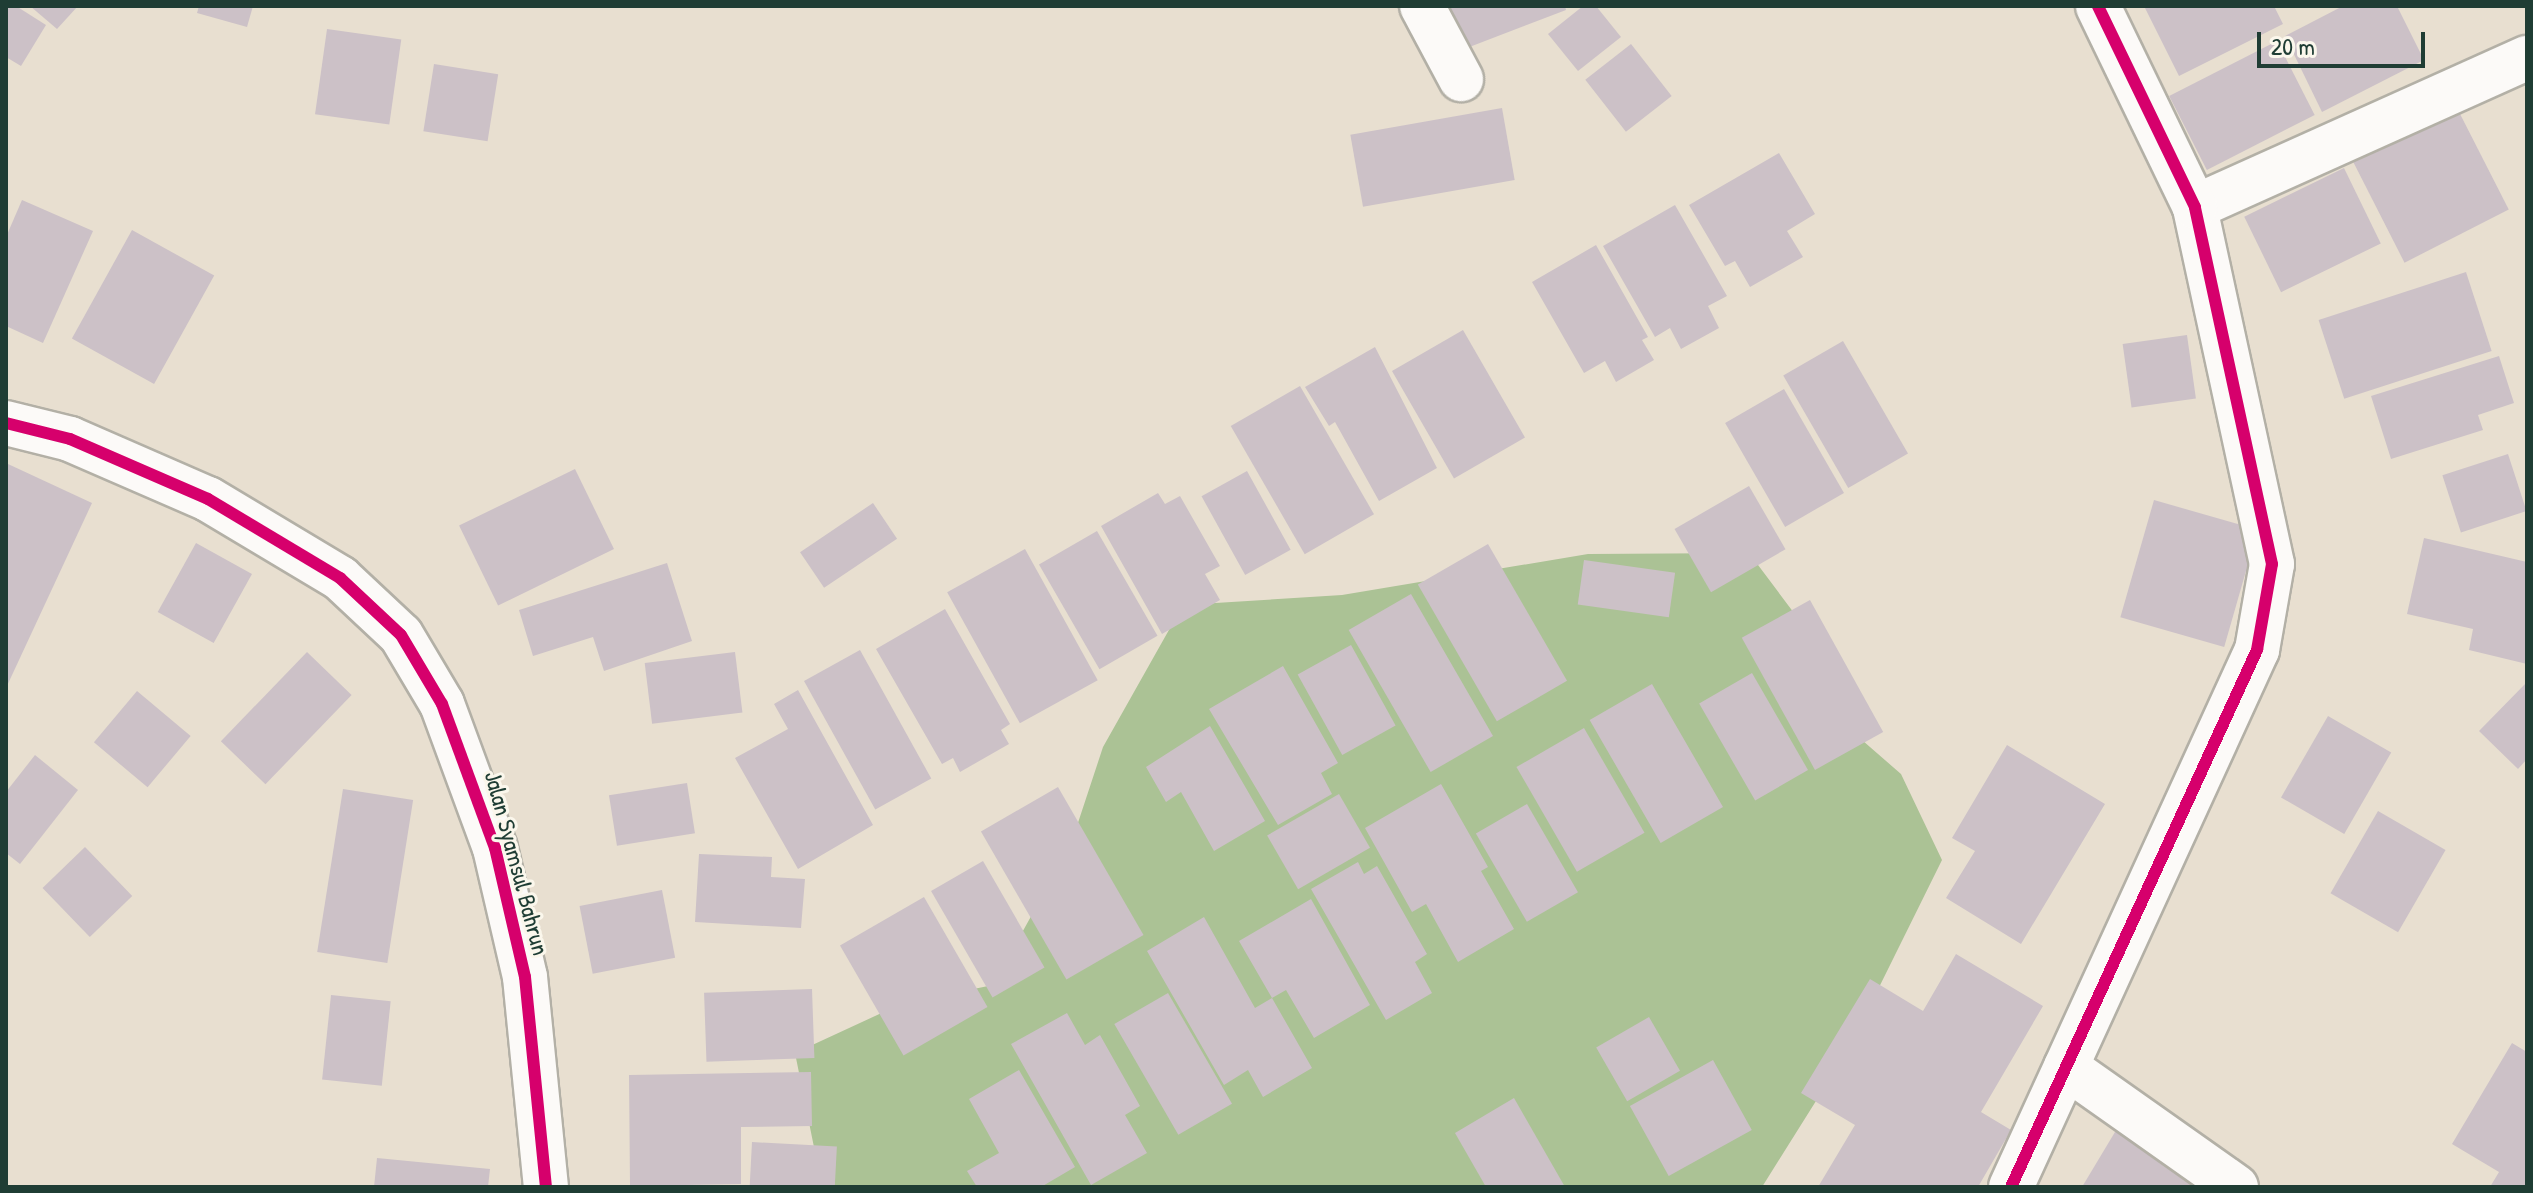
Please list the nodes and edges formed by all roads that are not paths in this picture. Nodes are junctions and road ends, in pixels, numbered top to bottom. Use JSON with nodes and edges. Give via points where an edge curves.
{"nodes":[{"id":1,"x":1422,"y":6,"type":"edge"},
{"id":2,"x":2098,"y":6,"type":"edge"},
{"id":3,"x":2527,"y":58,"type":"edge"},
{"id":4,"x":1461,"y":79,"type":"dead end"},
{"id":5,"x":2195,"y":207,"type":"junction"},
{"id":6,"x":6,"y":423,"type":"edge"},
{"id":7,"x":2066,"y":1067,"type":"junction"},
{"id":8,"x":546,"y":1187,"type":"edge"},
{"id":9,"x":2011,"y":1187,"type":"edge"},
{"id":10,"x":2236,"y":1187,"type":"edge"}],
"edges":[{"from":1,"to":4,"type":"street"},
{"from":2,"to":5,"type":"street"},
{"from":3,"to":5,"type":"street"},
{"from":5,"to":7,"type":"street","via":[[2272,564],[2257,650]]},
{"from":6,"to":8,"type":"street","name":"Jalan Syamsul Bahrun","via":[[70,439],[208,499],[340,578],[401,635],[442,704],[495,848],[525,977]]},
{"from":7,"to":9,"type":"street"},
{"from":7,"to":10,"type":"street"}]}
